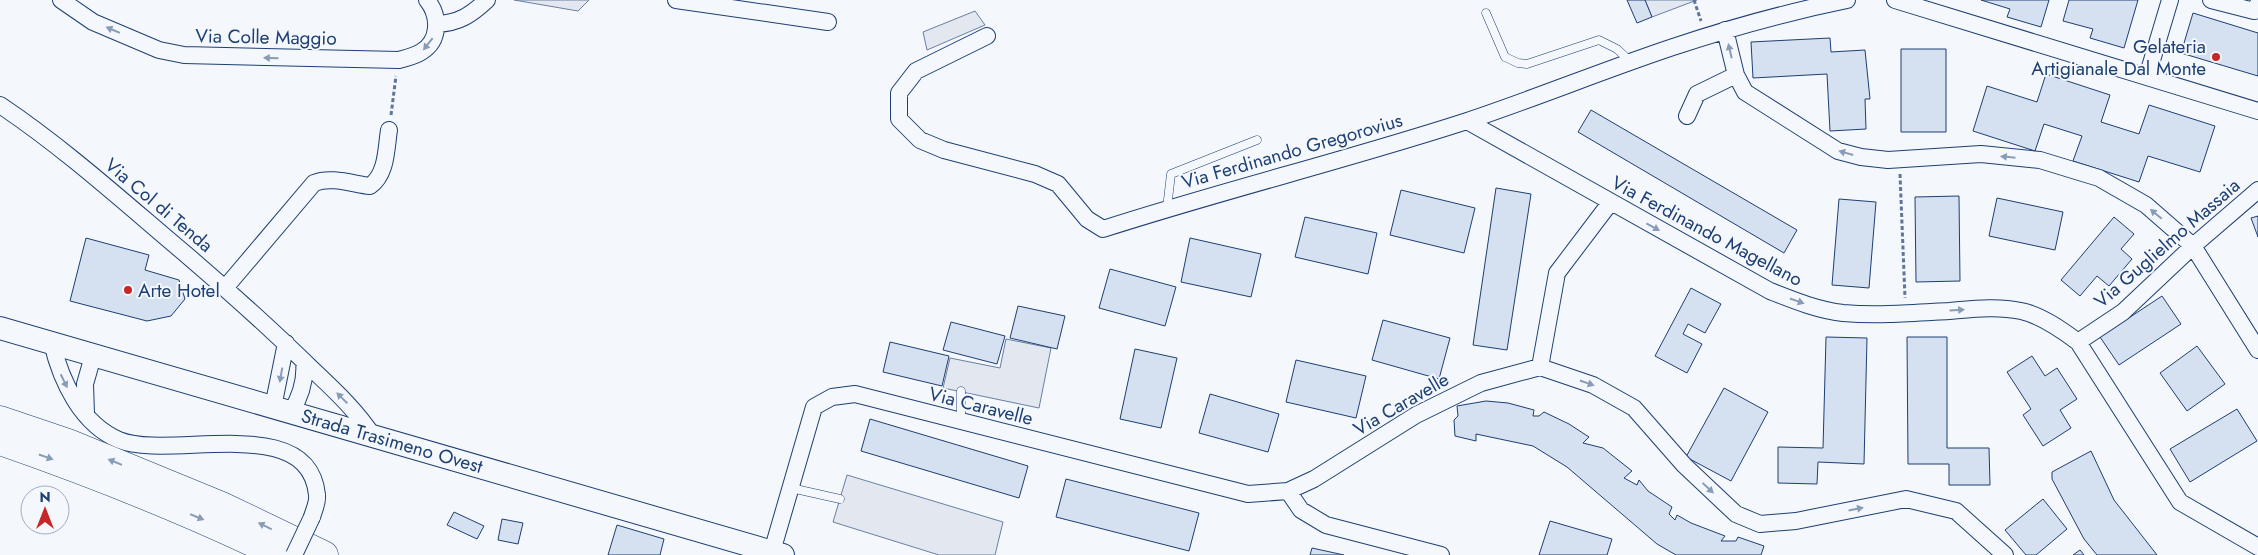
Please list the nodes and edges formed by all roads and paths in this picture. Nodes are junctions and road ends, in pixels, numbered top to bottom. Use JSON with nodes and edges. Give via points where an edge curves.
{"nodes":[{"id":1,"x":62,"y":0,"type":"edge"},
{"id":2,"x":427,"y":0,"type":"edge"},
{"id":3,"x":487,"y":0,"type":"edge"},
{"id":4,"x":676,"y":0,"type":"edge"},
{"id":5,"x":1694,"y":0,"type":"edge"},
{"id":6,"x":1847,"y":0,"type":"edge"},
{"id":7,"x":1895,"y":0,"type":"edge"},
{"id":8,"x":2170,"y":0,"type":"edge"},
{"id":9,"x":2211,"y":0,"type":"edge"},
{"id":10,"x":2256,"y":9,"type":"edge"},
{"id":11,"x":1486,"y":13,"type":"dead end"},
{"id":12,"x":1698,"y":14,"type":"dead end"},
{"id":13,"x":828,"y":22,"type":"dead end"},
{"id":14,"x":437,"y":24,"type":"junction"},
{"id":15,"x":1726,"y":30,"type":"junction"},
{"id":16,"x":987,"y":36,"type":"dead end"},
{"id":17,"x":399,"y":60,"type":"junction"},
{"id":18,"x":1631,"y":62,"type":"junction"},
{"id":19,"x":1736,"y":75,"type":"junction"},
{"id":20,"x":2147,"y":77,"type":"junction"},
{"id":21,"x":0,"y":105,"type":"edge"},
{"id":22,"x":2258,"y":111,"type":"edge"},
{"id":23,"x":1686,"y":116,"type":"dead end"},
{"id":24,"x":1467,"y":121,"type":"junction"},
{"id":25,"x":389,"y":130,"type":"joint"},
{"id":26,"x":1257,"y":140,"type":"dead end"},
{"id":27,"x":1900,"y":159,"type":"junction"},
{"id":28,"x":2258,"y":190,"type":"edge"},
{"id":29,"x":1610,"y":203,"type":"junction"},
{"id":30,"x":1167,"y":208,"type":"junction"},
{"id":31,"x":2194,"y":246,"type":"junction"},
{"id":32,"x":226,"y":288,"type":"junction"},
{"id":33,"x":1905,"y":299,"type":"dead end"},
{"id":34,"x":0,"y":328,"type":"edge"},
{"id":35,"x":2078,"y":342,"type":"junction"},
{"id":36,"x":52,"y":343,"type":"junction"},
{"id":37,"x":286,"y":343,"type":"junction"},
{"id":38,"x":2258,"y":350,"type":"edge"},
{"id":39,"x":94,"y":356,"type":"junction"},
{"id":40,"x":304,"y":361,"type":"junction"},
{"id":41,"x":1540,"y":367,"type":"junction"},
{"id":42,"x":961,"y":391,"type":"dead end"},
{"id":43,"x":282,"y":409,"type":"junction"},
{"id":44,"x":86,"y":414,"type":"junction"},
{"id":45,"x":0,"y":420,"type":"edge"},
{"id":46,"x":961,"y":421,"type":"junction"},
{"id":47,"x":373,"y":436,"type":"junction"},
{"id":48,"x":0,"y":441,"type":"edge"},
{"id":49,"x":789,"y":487,"type":"junction"},
{"id":50,"x":1288,"y":491,"type":"junction"},
{"id":51,"x":840,"y":499,"type":"dead end"},
{"id":52,"x":2258,"y":547,"type":"edge"},
{"id":53,"x":774,"y":554,"type":"edge"},
{"id":54,"x":279,"y":555,"type":"edge"},
{"id":55,"x":294,"y":555,"type":"edge"},
{"id":56,"x":324,"y":555,"type":"edge"},
{"id":57,"x":1441,"y":555,"type":"edge"},
{"id":58,"x":2005,"y":555,"type":"edge"}],
"edges":[{"from":17,"to":1,"type":"street","name":"Via Colle Maggio","one_way":true,"via":[[184,55],[159,50],[93,22]]},
{"from":2,"to":14,"type":"street"},
{"from":3,"to":14,"type":"street","via":[[470,16],[453,23]]},
{"from":4,"to":13,"type":"street"},
{"from":5,"to":12,"type":"path"},
{"from":6,"to":15,"type":"street","name":"Via Ferdinando Gregorovius"},
{"from":7,"to":20,"type":"street"},
{"from":8,"to":20,"type":"street"},
{"from":9,"to":10,"type":"street"},
{"from":11,"to":18,"type":"lane","via":[[1505,57],[1511,61],[1527,64],[1599,40],[1617,49]]},
{"from":14,"to":17,"type":"street","name":"Via Colle Maggio","one_way":true,"via":[[426,48]]},
{"from":15,"to":18,"type":"street","name":"Via Ferdinando Gregorovius"},
{"from":19,"to":15,"type":"street","one_way":true},
{"from":16,"to":30,"type":"street","name":"Via Ferdinando Gregorovius","via":[[916,71],[899,93],[899,119],[920,140],[944,150],[1035,174],[1058,184],[1087,219],[1103,228]]},
{"from":17,"to":25,"type":"path"},
{"from":18,"to":24,"type":"street","name":"Via Ferdinando Gregorovius"},
{"from":19,"to":23,"type":"street","via":[[1697,94]]},
{"from":27,"to":19,"type":"street","one_way":true,"via":[[1861,157],[1838,151],[1745,92]]},
{"from":20,"to":22,"type":"street"},
{"from":21,"to":32,"type":"street","name":"Via Col di Tenda","via":[[70,156]]},
{"from":24,"to":29,"type":"street","name":"Via Ferdinando Magellano"},
{"from":24,"to":30,"type":"street","name":"Via Ferdinando Gregorovius"},
{"from":25,"to":32,"type":"street","via":[[382,174],[377,182],[370,186],[321,180],[314,183]]},
{"from":26,"to":30,"type":"lane","via":[[1171,174]]},
{"from":31,"to":27,"type":"street","one_way":true,"via":[[2146,205],[2099,178],[2040,160],[1981,154]]},
{"from":27,"to":33,"type":"path"},
{"from":28,"to":31,"type":"street","name":"Via Guglielmo Massaia"},
{"from":29,"to":35,"type":"street","name":"Via Ferdinando Magellano","one_way":true,"via":[[1770,291],[1824,310],[1844,313],[1989,308],[2023,311]]},
{"from":29,"to":41,"type":"street","via":[[1557,273]]},
{"from":31,"to":35,"type":"street","name":"Via Guglielmo Massaia","via":[[2123,312]]},
{"from":31,"to":38,"type":"street"},
{"from":32,"to":37,"type":"street","name":"Via Col di Tenda"},
{"from":34,"to":36,"type":"main road","name":"Strada Trasimeno Ovest"},
{"from":35,"to":52,"type":"street","name":"Via Ferdinando Magellano","via":[[2180,502]]},
{"from":36,"to":39,"type":"main road","name":"Strada Trasimeno Ovest"},
{"from":36,"to":44,"type":"street","one_way":true,"via":[[64,382]]},
{"from":37,"to":40,"type":"street","name":"Via Col di Tenda"},
{"from":37,"to":43,"type":"street","one_way":true},
{"from":39,"to":43,"type":"main road","name":"Strada Trasimeno Ovest"},
{"from":39,"to":44,"type":"street","via":[[85,384]]},
{"from":40,"to":43,"type":"street","via":[[305,374],[299,399]]},
{"from":47,"to":40,"type":"street","name":"Via Col di Tenda","one_way":true,"via":[[359,415]]},
{"from":41,"to":50,"type":"street","name":"Via Caravelle","via":[[1481,383],[1416,415],[1314,479]]},
{"from":41,"to":58,"type":"street","one_way":true,"via":[[1593,385],[1634,408],[1684,465],[1744,518],[1760,524],[1796,520],[1906,499],[1956,511]]},
{"from":42,"to":46,"type":"lane"},
{"from":43,"to":47,"type":"main road","name":"Strada Trasimeno Ovest"},
{"from":44,"to":55,"type":"street","bridge":true,"via":[[105,432],[135,443],[261,445],[282,449],[305,465],[318,496]]},
{"from":56,"to":45,"type":"highway","one_way":true,"via":[[224,507],[68,443]]},
{"from":46,"to":49,"type":"street","name":"Via Caravelle","via":[[855,394],[832,397],[814,407]]},
{"from":46,"to":50,"type":"street","name":"Via Caravelle","via":[[1248,494]]},
{"from":47,"to":53,"type":"main road","name":"Strada Trasimeno Ovest"},
{"from":48,"to":54,"type":"highway","one_way":true,"via":[[218,526]]},
{"from":49,"to":51,"type":"lane"},
{"from":49,"to":53,"type":"street","name":"Via Caravelle"},
{"from":50,"to":57,"type":"street","via":[[1301,510],[1326,525]]}]}
